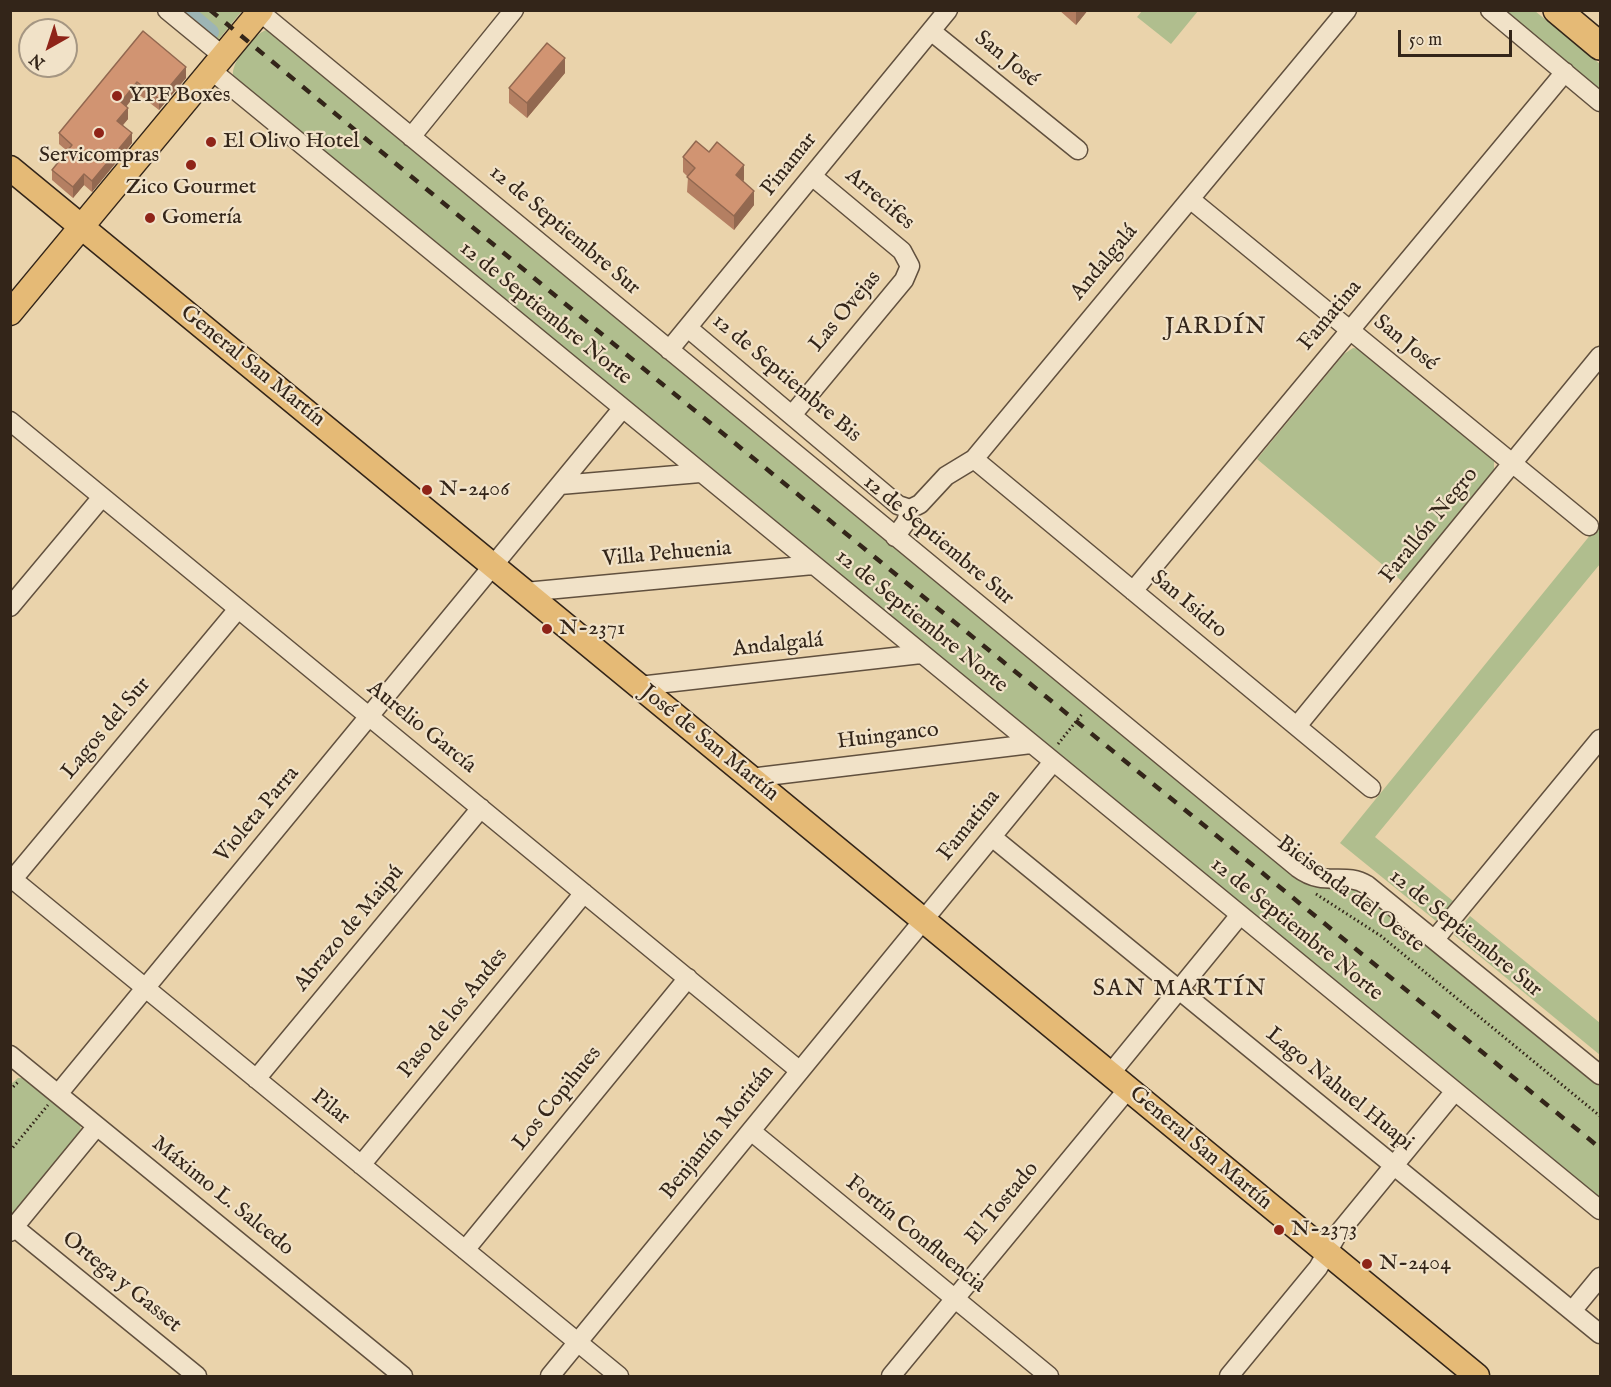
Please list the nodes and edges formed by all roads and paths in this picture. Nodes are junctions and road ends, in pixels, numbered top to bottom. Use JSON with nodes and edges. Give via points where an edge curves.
{"nodes":[{"id":1,"x":167,"y":10,"type":"edge"},
{"id":2,"x":514,"y":10,"type":"edge"},
{"id":3,"x":948,"y":10,"type":"edge"},
{"id":4,"x":1347,"y":10,"type":"edge"},
{"id":5,"x":1490,"y":10,"type":"edge"},
{"id":6,"x":1557,"y":10,"type":"edge"},
{"id":7,"x":1587,"y":10,"type":"edge"},
{"id":8,"x":260,"y":11,"type":"edge"},
{"id":9,"x":1600,"y":22,"type":"edge"},
{"id":10,"x":931,"y":31,"type":"junction"},
{"id":11,"x":1600,"y":46,"type":"edge"},
{"id":12,"x":217,"y":63,"type":"junction"},
{"id":13,"x":1565,"y":72,"type":"junction"},
{"id":14,"x":1600,"y":102,"type":"edge"},
{"id":15,"x":411,"y":137,"type":"junction"},
{"id":16,"x":1078,"y":150,"type":"dead end"},
{"id":17,"x":10,"y":168,"type":"edge"},
{"id":18,"x":812,"y":176,"type":"junction"},
{"id":19,"x":1190,"y":199,"type":"junction"},
{"id":20,"x":82,"y":226,"type":"junction"},
{"id":21,"x":910,"y":266,"type":"joint"},
{"id":22,"x":10,"y":313,"type":"edge"},
{"id":23,"x":688,"y":328,"type":"junction"},
{"id":24,"x":1350,"y":331,"type":"junction"},
{"id":25,"x":669,"y":350,"type":"junction"},
{"id":26,"x":1600,"y":356,"type":"edge"},
{"id":27,"x":622,"y":409,"type":"junction"},
{"id":28,"x":792,"y":415,"type":"junction"},
{"id":29,"x":10,"y":421,"type":"edge"},
{"id":30,"x":974,"y":459,"type":"junction"},
{"id":31,"x":1513,"y":464,"type":"junction"},
{"id":32,"x":700,"y":473,"type":"junction"},
{"id":33,"x":560,"y":485,"type":"junction"},
{"id":34,"x":102,"y":497,"type":"junction"},
{"id":35,"x":910,"y":509,"type":"junction"},
{"id":36,"x":1589,"y":526,"type":"dead end"},
{"id":37,"x":895,"y":537,"type":"junction"},
{"id":38,"x":813,"y":565,"type":"junction"},
{"id":39,"x":494,"y":566,"type":"junction"},
{"id":40,"x":1133,"y":591,"type":"junction"},
{"id":41,"x":525,"y":592,"type":"junction"},
{"id":42,"x":10,"y":607,"type":"edge"},
{"id":43,"x":238,"y":609,"type":"junction"},
{"id":44,"x":921,"y":654,"type":"junction"},
{"id":45,"x":639,"y":686,"type":"junction"},
{"id":46,"x":1082,"y":714,"type":"dead end"},
{"id":47,"x":370,"y":717,"type":"junction"},
{"id":48,"x":1297,"y":726,"type":"junction"},
{"id":49,"x":1600,"y":739,"type":"edge"},
{"id":50,"x":1031,"y":744,"type":"junction"},
{"id":51,"x":1053,"y":762,"type":"junction"},
{"id":52,"x":750,"y":778,"type":"junction"},
{"id":53,"x":1371,"y":788,"type":"dead end"},
{"id":54,"x":481,"y":808,"type":"junction"},
{"id":55,"x":992,"y":837,"type":"junction"},
{"id":56,"x":12,"y":878,"type":"edge"},
{"id":57,"x":1309,"y":888,"type":"dead end"},
{"id":58,"x":584,"y":893,"type":"junction"},
{"id":59,"x":1240,"y":915,"type":"junction"},
{"id":60,"x":924,"y":920,"type":"junction"},
{"id":61,"x":1435,"y":939,"type":"junction"},
{"id":62,"x":688,"y":978,"type":"junction"},
{"id":63,"x":146,"y":988,"type":"junction"},
{"id":64,"x":1179,"y":990,"type":"junction"},
{"id":65,"x":17,"y":1069,"type":"edge"},
{"id":66,"x":800,"y":1071,"type":"junction"},
{"id":67,"x":1600,"y":1075,"type":"edge"},
{"id":68,"x":256,"y":1079,"type":"junction"},
{"id":69,"x":1119,"y":1082,"type":"junction"},
{"id":70,"x":10,"y":1090,"type":"edge"},
{"id":71,"x":1455,"y":1091,"type":"junction"},
{"id":72,"x":55,"y":1098,"type":"junction"},
{"id":73,"x":1600,"y":1116,"type":"edge"},
{"id":74,"x":97,"y":1126,"type":"junction"},
{"id":75,"x":751,"y":1131,"type":"junction"},
{"id":76,"x":10,"y":1151,"type":"edge"},
{"id":77,"x":361,"y":1165,"type":"junction"},
{"id":78,"x":1394,"y":1165,"type":"junction"},
{"id":79,"x":1600,"y":1210,"type":"edge"},
{"id":80,"x":12,"y":1229,"type":"edge"},
{"id":81,"x":465,"y":1250,"type":"junction"},
{"id":82,"x":1327,"y":1253,"type":"junction"},
{"id":83,"x":1600,"y":1277,"type":"edge"},
{"id":84,"x":955,"y":1299,"type":"junction"},
{"id":85,"x":1572,"y":1311,"type":"junction"},
{"id":86,"x":1600,"y":1334,"type":"edge"},
{"id":87,"x":578,"y":1342,"type":"junction"},
{"id":88,"x":197,"y":1377,"type":"edge"},
{"id":89,"x":403,"y":1377,"type":"edge"},
{"id":90,"x":549,"y":1377,"type":"edge"},
{"id":91,"x":619,"y":1377,"type":"edge"},
{"id":92,"x":891,"y":1377,"type":"edge"},
{"id":93,"x":1049,"y":1377,"type":"edge"},
{"id":94,"x":1229,"y":1377,"type":"edge"},
{"id":95,"x":1477,"y":1377,"type":"edge"}],
"edges":[{"from":1,"to":12,"type":"street","name":"12 de Septiembre Norte"},
{"from":2,"to":15,"type":"street"},
{"from":3,"to":10,"type":"street","name":"Pinamar"},
{"from":4,"to":19,"type":"street","name":"Andalgalá"},
{"from":5,"to":13,"type":"street"},
{"from":6,"to":11,"type":"highway"},
{"from":7,"to":9,"type":"highway"},
{"from":8,"to":12,"type":"main road"},
{"from":8,"to":15,"type":"street","name":"12 de Septiembre Sur"},
{"from":10,"to":16,"type":"street","name":"San José"},
{"from":10,"to":18,"type":"street","name":"Pinamar"},
{"from":12,"to":20,"type":"main road"},
{"from":12,"to":27,"type":"street","name":"12 de Septiembre Norte"},
{"from":13,"to":14,"type":"street"},
{"from":13,"to":24,"type":"street","name":"Famatina"},
{"from":15,"to":25,"type":"street","name":"12 de Septiembre Sur"},
{"from":17,"to":20,"type":"main road","name":"General San Martín"},
{"from":18,"to":21,"type":"street","name":"Arrecifes","via":[[902,250]]},
{"from":18,"to":23,"type":"street","name":"Pinamar"},
{"from":19,"to":24,"type":"street","name":"San José"},
{"from":19,"to":30,"type":"street","name":"Andalgalá"},
{"from":20,"to":22,"type":"main road"},
{"from":20,"to":39,"type":"main road","name":"General San Martín"},
{"from":21,"to":28,"type":"street","name":"Las Ovejas","via":[[904,280]]},
{"from":23,"to":25,"type":"street","name":"Pinamar"},
{"from":23,"to":28,"type":"street","name":"12 de Septiembre Bis"},
{"from":24,"to":31,"type":"street","name":"San José"},
{"from":24,"to":40,"type":"street","name":"Famatina"},
{"from":25,"to":37,"type":"street","name":"12 de Septiembre Sur"},
{"from":26,"to":31,"type":"street","name":"Farallón Negro"},
{"from":27,"to":32,"type":"street","name":"12 de Septiembre Norte"},
{"from":27,"to":33,"type":"street"},
{"from":28,"to":35,"type":"street","name":"12 de Septiembre Bis","via":[[901,507]]},
{"from":29,"to":34,"type":"street","name":"Aurelio García"},
{"from":30,"to":35,"type":"street","name":"Andalgalá","via":[[946,476],[920,504]]},
{"from":30,"to":40,"type":"street","name":"San Isidro"},
{"from":31,"to":36,"type":"street","name":"San José"},
{"from":31,"to":48,"type":"street","name":"Farallón Negro"},
{"from":32,"to":33,"type":"street"},
{"from":32,"to":38,"type":"street","name":"12 de Septiembre Norte"},
{"from":33,"to":39,"type":"street"},
{"from":34,"to":42,"type":"street"},
{"from":34,"to":43,"type":"street","name":"Aurelio García"},
{"from":35,"to":37,"type":"street","name":"Andalgalá"},
{"from":37,"to":61,"type":"street","name":"12 de Septiembre Sur","via":[[1298,868],[1321,880],[1362,882]]},
{"from":38,"to":41,"type":"street","name":"Villa Pehuenia"},
{"from":38,"to":44,"type":"street","name":"12 de Septiembre Norte"},
{"from":39,"to":41,"type":"main road","name":"José de San Martín"},
{"from":39,"to":47,"type":"street","name":"Violeta Parra"},
{"from":40,"to":48,"type":"street","name":"San Isidro"},
{"from":41,"to":45,"type":"main road","name":"José de San Martín"},
{"from":43,"to":47,"type":"street","name":"Aurelio García"},
{"from":43,"to":56,"type":"street","name":"Lagos del Sur"},
{"from":44,"to":45,"type":"street","name":"Andalgalá"},
{"from":44,"to":50,"type":"street","name":"12 de Septiembre Norte"},
{"from":45,"to":52,"type":"main road","name":"José de San Martín"},
{"from":46,"to":51,"type":"path","via":[[1053,750]]},
{"from":47,"to":54,"type":"street","name":"Aurelio García"},
{"from":47,"to":63,"type":"street","name":"Violeta Parra"},
{"from":48,"to":53,"type":"street","name":"San Isidro"},
{"from":49,"to":61,"type":"street"},
{"from":50,"to":51,"type":"street","name":"12 de Septiembre Norte"},
{"from":50,"to":52,"type":"street","name":"Huinganco"},
{"from":51,"to":55,"type":"street","name":"Famatina"},
{"from":51,"to":59,"type":"street","name":"12 de Septiembre Norte"},
{"from":52,"to":60,"type":"main road","name":"José de San Martín"},
{"from":54,"to":58,"type":"street","name":"Aurelio García"},
{"from":54,"to":68,"type":"street","name":"Abrazo de Maipú"},
{"from":55,"to":60,"type":"street","name":"Famatina"},
{"from":55,"to":64,"type":"street","name":"Lago Nahuel Huapi"},
{"from":56,"to":63,"type":"street","name":"Pilar"},
{"from":57,"to":73,"type":"path","name":"Bicisenda del Oeste","via":[[1381,936]]},
{"from":58,"to":62,"type":"street","name":"Aurelio García"},
{"from":58,"to":77,"type":"street","name":"Paso de los Andes"},
{"from":59,"to":64,"type":"street"},
{"from":59,"to":71,"type":"street","name":"12 de Septiembre Norte"},
{"from":60,"to":66,"type":"street","name":"Benjamín Moritán"},
{"from":60,"to":69,"type":"main road","name":"General San Martín"},
{"from":61,"to":67,"type":"street","name":"12 de Septiembre Sur"},
{"from":62,"to":66,"type":"street","name":"Aurelio García"},
{"from":62,"to":81,"type":"street","name":"Los Copihues"},
{"from":63,"to":68,"type":"street","name":"Pilar"},
{"from":63,"to":72,"type":"street","name":"Violeta Parra"},
{"from":64,"to":69,"type":"street"},
{"from":64,"to":78,"type":"street","name":"Lago Nahuel Huapi"},
{"from":65,"to":70,"type":"path","via":[[17,1082]]},
{"from":65,"to":72,"type":"street","name":"Máximo L. Salcedo"},
{"from":66,"to":75,"type":"street","name":"Benjamín Moritán"},
{"from":68,"to":77,"type":"street","name":"Pilar"},
{"from":69,"to":82,"type":"main road","name":"General San Martín"},
{"from":69,"to":84,"type":"street","name":"El Tostado"},
{"from":71,"to":78,"type":"street"},
{"from":71,"to":79,"type":"street","name":"12 de Septiembre Norte"},
{"from":72,"to":74,"type":"street","name":"Máximo L. Salcedo"},
{"from":72,"to":76,"type":"path"},
{"from":74,"to":80,"type":"street"},
{"from":74,"to":89,"type":"street","name":"Máximo L. Salcedo"},
{"from":75,"to":84,"type":"street","name":"Fortín Confluencia"},
{"from":75,"to":87,"type":"street","name":"Benjamín Moritán"},
{"from":77,"to":81,"type":"street","name":"Pilar"},
{"from":78,"to":82,"type":"street"},
{"from":78,"to":85,"type":"street","name":"Lago Nahuel Huapi"},
{"from":80,"to":88,"type":"street","name":"Ortega y Gasset"},
{"from":81,"to":87,"type":"street","name":"Pilar"},
{"from":82,"to":94,"type":"street"},
{"from":82,"to":95,"type":"main road","name":"General San Martín"},
{"from":83,"to":85,"type":"street"},
{"from":84,"to":92,"type":"street","name":"El Tostado"},
{"from":84,"to":93,"type":"street","name":"Fortín Confluencia"},
{"from":85,"to":86,"type":"street","name":"Lago Nahuel Huapi"},
{"from":87,"to":90,"type":"street","name":"Benjamín Moritán"},
{"from":87,"to":91,"type":"street","name":"Pilar"}]}
